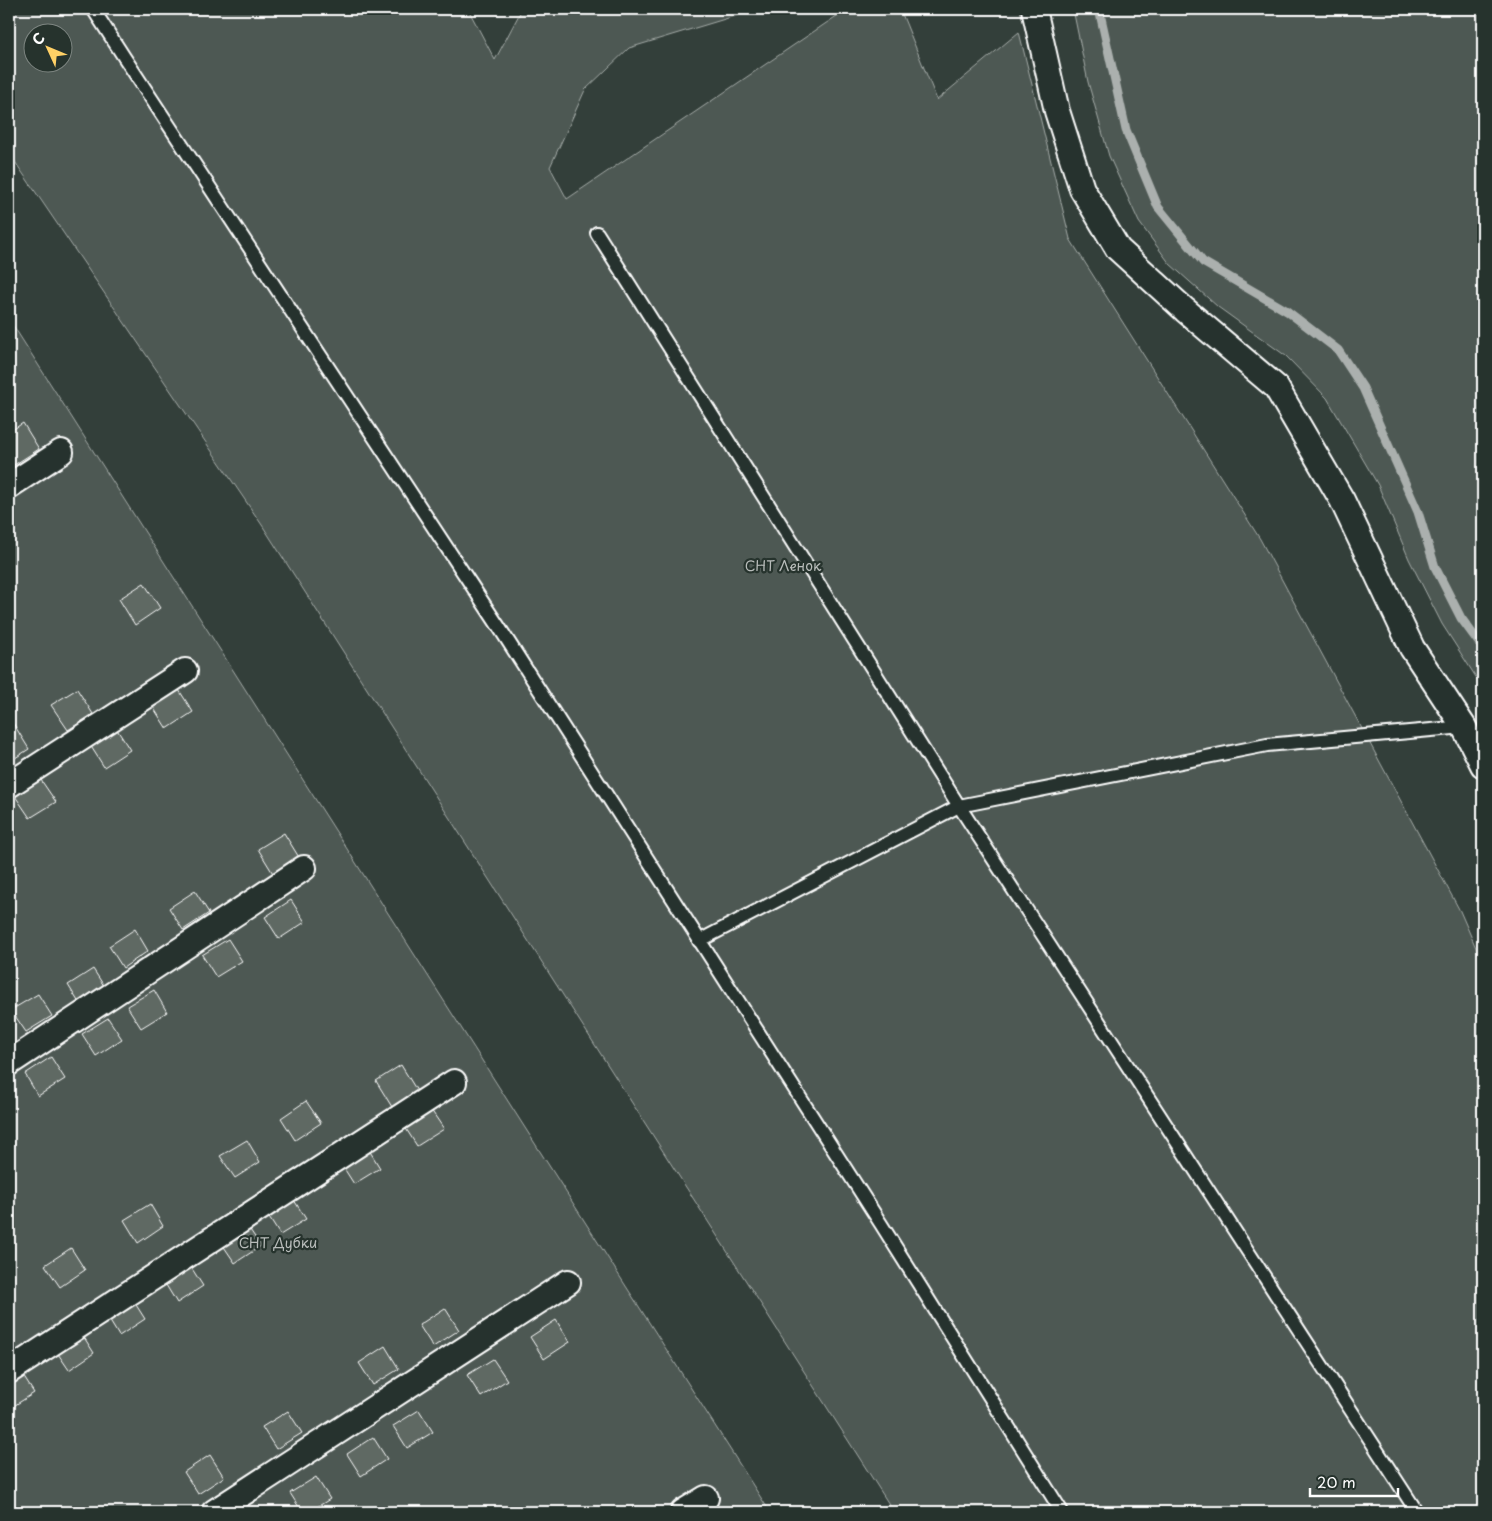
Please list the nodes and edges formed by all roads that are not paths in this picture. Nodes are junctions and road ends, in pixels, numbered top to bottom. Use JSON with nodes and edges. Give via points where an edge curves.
{"nodes":[{"id":1,"x":94,"y":9,"type":"edge"},
{"id":2,"x":1034,"y":9,"type":"edge"},
{"id":3,"x":597,"y":233,"type":"dead end"},
{"id":4,"x":61,"y":452,"type":"dead end"},
{"id":5,"x":9,"y":486,"type":"edge"},
{"id":6,"x":185,"y":671,"type":"dead end"},
{"id":7,"x":1464,"y":727,"type":"junction"},
{"id":8,"x":1483,"y":764,"type":"edge"},
{"id":9,"x":9,"y":785,"type":"edge"},
{"id":10,"x":959,"y":806,"type":"junction"},
{"id":11,"x":304,"y":868,"type":"dead end"},
{"id":12,"x":699,"y":940,"type":"junction"},
{"id":13,"x":9,"y":1063,"type":"edge"},
{"id":14,"x":454,"y":1082,"type":"dead end"},
{"id":15,"x":568,"y":1282,"type":"dead end"},
{"id":16,"x":9,"y":1371,"type":"edge"},
{"id":17,"x":706,"y":1498,"type":"dead end"},
{"id":18,"x":214,"y":1512,"type":"edge"},
{"id":19,"x":683,"y":1512,"type":"edge"},
{"id":20,"x":1062,"y":1512,"type":"edge"},
{"id":21,"x":1417,"y":1512,"type":"edge"}],
"edges":[{"from":1,"to":12,"type":"lane"},
{"from":2,"to":7,"type":"street","via":[[1057,112],[1082,189],[1092,206],[1118,249],[1276,387],[1342,500],[1412,648]]},
{"from":3,"to":10,"type":"lane"},
{"from":4,"to":5,"type":"street"},
{"from":6,"to":9,"type":"street"},
{"from":7,"to":8,"type":"street"},
{"from":7,"to":10,"type":"lane","via":[[1268,745]]},
{"from":10,"to":12,"type":"lane"},
{"from":10,"to":21,"type":"lane"},
{"from":11,"to":13,"type":"street"},
{"from":12,"to":20,"type":"lane"},
{"from":14,"to":16,"type":"street"},
{"from":15,"to":18,"type":"street"},
{"from":17,"to":19,"type":"street"}]}
